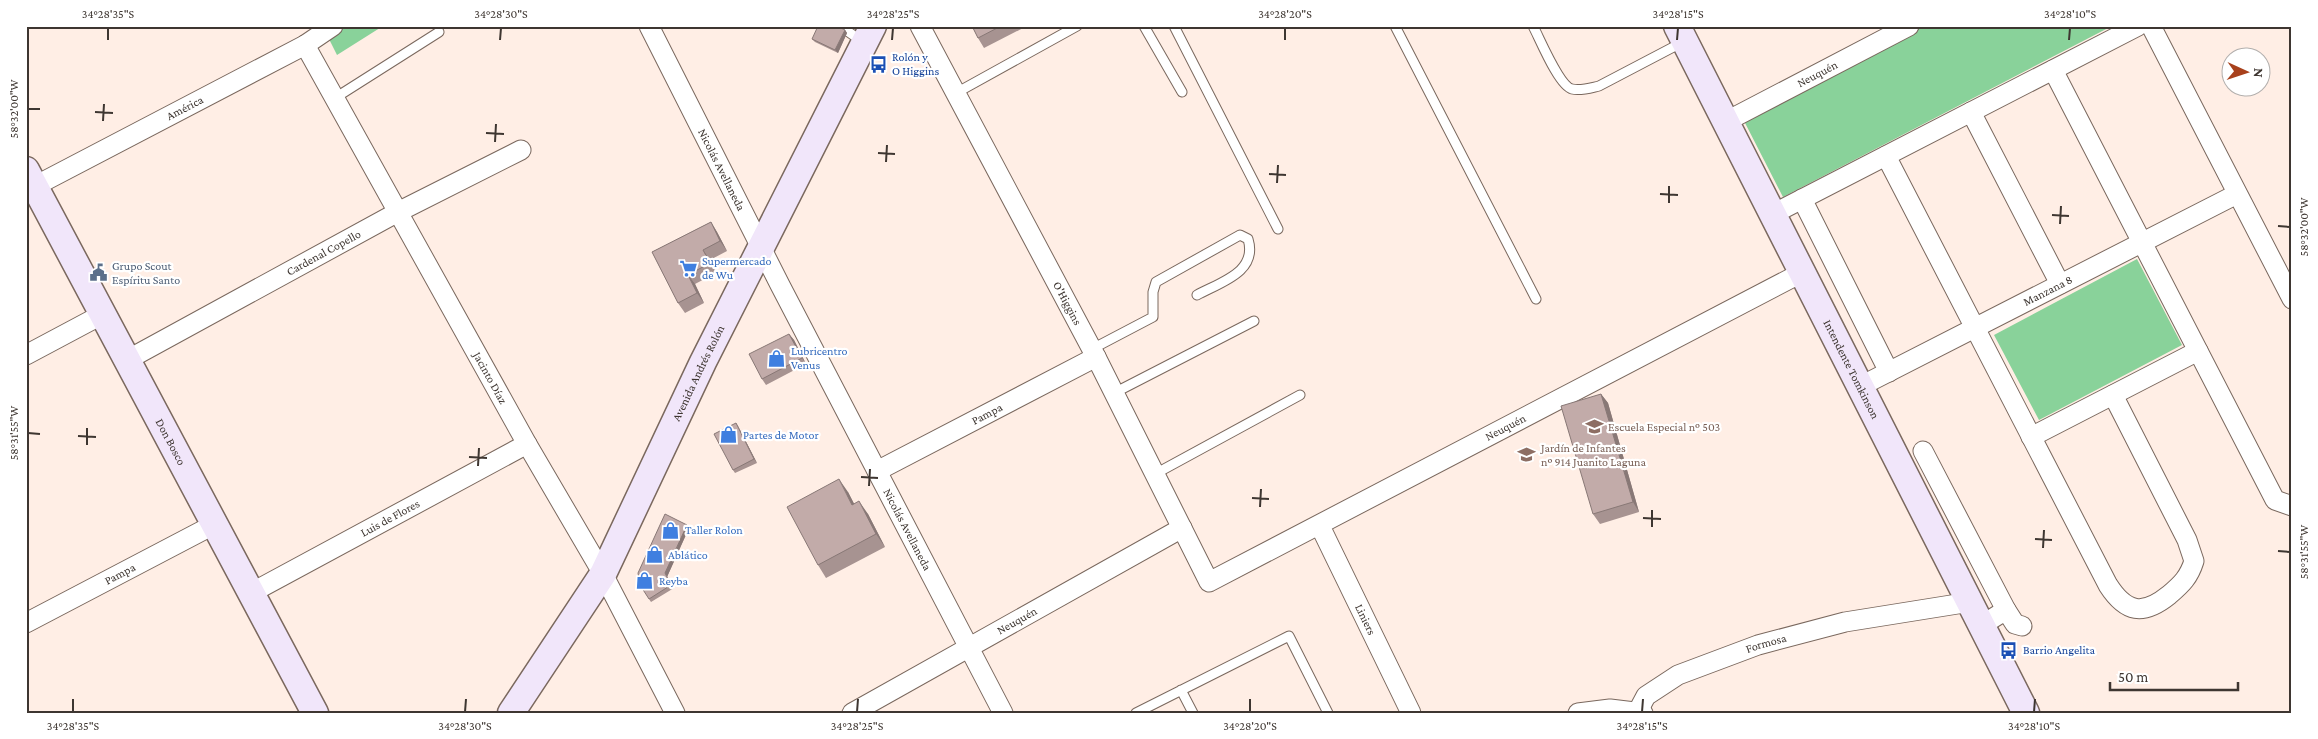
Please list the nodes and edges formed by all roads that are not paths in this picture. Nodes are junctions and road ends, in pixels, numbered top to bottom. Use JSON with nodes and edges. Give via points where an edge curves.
{"nodes":[{"id":1,"x":332,"y":26,"type":"edge"},
{"id":2,"x":649,"y":26,"type":"edge"},
{"id":3,"x":840,"y":26,"type":"edge"},
{"id":4,"x":920,"y":26,"type":"edge"},
{"id":5,"x":1077,"y":26,"type":"edge"},
{"id":6,"x":1144,"y":26,"type":"edge"},
{"id":7,"x":1174,"y":26,"type":"edge"},
{"id":8,"x":1395,"y":26,"type":"edge"},
{"id":9,"x":1533,"y":26,"type":"edge"},
{"id":10,"x":1909,"y":26,"type":"edge"},
{"id":11,"x":2138,"y":26,"type":"edge"},
{"id":12,"x":2151,"y":26,"type":"edge"},
{"id":13,"x":1889,"y":31,"type":"edge"},
{"id":14,"x":439,"y":32,"type":"dead end"},
{"id":15,"x":869,"y":34,"type":"edge"},
{"id":16,"x":1681,"y":34,"type":"edge"},
{"id":17,"x":306,"y":45,"type":"junction"},
{"id":18,"x":2053,"y":70,"type":"junction"},
{"id":19,"x":1182,"y":92,"type":"dead end"},
{"id":20,"x":956,"y":93,"type":"junction"},
{"id":21,"x":335,"y":98,"type":"junction"},
{"id":22,"x":1971,"y":112,"type":"junction"},
{"id":23,"x":1725,"y":122,"type":"junction"},
{"id":24,"x":522,"y":150,"type":"dead end"},
{"id":25,"x":1886,"y":156,"type":"junction"},
{"id":26,"x":30,"y":178,"type":"edge"},
{"id":27,"x":2237,"y":194,"type":"junction"},
{"id":28,"x":1802,"y":199,"type":"junction"},
{"id":29,"x":398,"y":212,"type":"junction"},
{"id":30,"x":1771,"y":215,"type":"junction"},
{"id":31,"x":1278,"y":229,"type":"dead end"},
{"id":32,"x":2142,"y":242,"type":"junction"},
{"id":33,"x":761,"y":247,"type":"junction"},
{"id":34,"x":1801,"y":273,"type":"junction"},
{"id":35,"x":2060,"y":284,"type":"junction"},
{"id":36,"x":1197,"y":295,"type":"dead end"},
{"id":37,"x":1536,"y":299,"type":"dead end"},
{"id":38,"x":2292,"y":300,"type":"edge"},
{"id":39,"x":103,"y":314,"type":"junction"},
{"id":40,"x":1254,"y":321,"type":"dead end"},
{"id":41,"x":1975,"y":328,"type":"junction"},
{"id":42,"x":2198,"y":351,"type":"junction"},
{"id":43,"x":1094,"y":353,"type":"junction"},
{"id":44,"x":26,"y":355,"type":"edge"},
{"id":45,"x":127,"y":360,"type":"junction"},
{"id":46,"x":1889,"y":372,"type":"junction"},
{"id":47,"x":1859,"y":387,"type":"junction"},
{"id":48,"x":1114,"y":393,"type":"junction"},
{"id":49,"x":1300,"y":395,"type":"dead end"},
{"id":50,"x":2113,"y":395,"type":"junction"},
{"id":51,"x":2031,"y":438,"type":"junction"},
{"id":52,"x":527,"y":444,"type":"junction"},
{"id":53,"x":1923,"y":452,"type":"dead end"},
{"id":54,"x":878,"y":471,"type":"junction"},
{"id":55,"x":1155,"y":474,"type":"junction"},
{"id":56,"x":2292,"y":506,"type":"edge"},
{"id":57,"x":215,"y":524,"type":"junction"},
{"id":58,"x":1320,"y":526,"type":"junction"},
{"id":59,"x":1182,"y":528,"type":"junction"},
{"id":60,"x":603,"y":574,"type":"junction"},
{"id":61,"x":1209,"y":582,"type":"joint"},
{"id":62,"x":251,"y":593,"type":"junction"},
{"id":63,"x":1970,"y":602,"type":"junction"},
{"id":64,"x":2006,"y":610,"type":"junction"},
{"id":65,"x":26,"y":623,"type":"edge"},
{"id":66,"x":1982,"y":625,"type":"junction"},
{"id":67,"x":2022,"y":626,"type":"dead end"},
{"id":68,"x":969,"y":647,"type":"junction"},
{"id":69,"x":1181,"y":690,"type":"junction"},
{"id":70,"x":1640,"y":712,"type":"edge"},
{"id":71,"x":315,"y":713,"type":"edge"},
{"id":72,"x":510,"y":713,"type":"edge"},
{"id":73,"x":675,"y":713,"type":"edge"},
{"id":74,"x":852,"y":713,"type":"edge"},
{"id":75,"x":1003,"y":713,"type":"edge"},
{"id":76,"x":1136,"y":713,"type":"edge"},
{"id":77,"x":1192,"y":713,"type":"edge"},
{"id":78,"x":1328,"y":713,"type":"edge"},
{"id":79,"x":1411,"y":713,"type":"edge"},
{"id":80,"x":1578,"y":713,"type":"edge"},
{"id":81,"x":2026,"y":713,"type":"edge"}],
"edges":[{"from":1,"to":17,"type":"street","name":"América"},
{"from":2,"to":33,"type":"street","name":"Nicolás Avellaneda"},
{"from":3,"to":15,"type":"lane"},
{"from":4,"to":20,"type":"street","name":"O'Higgins"},
{"from":5,"to":20,"type":"lane"},
{"from":6,"to":19,"type":"lane"},
{"from":7,"to":31,"type":"lane"},
{"from":8,"to":37,"type":"lane"},
{"from":9,"to":16,"type":"lane","via":[[1561,80],[1570,89],[1599,86]]},
{"from":10,"to":13,"type":"street","name":"Neuquén"},
{"from":11,"to":18,"type":"street"},
{"from":12,"to":27,"type":"street"},
{"from":13,"to":23,"type":"street","name":"Neuquén"},
{"from":14,"to":21,"type":"lane"},
{"from":15,"to":33,"type":"street","name":"Avenida Andrés Rolón"},
{"from":16,"to":23,"type":"street","name":"Intendente Tomkinson"},
{"from":17,"to":21,"type":"street","name":"Jacinto Díaz"},
{"from":17,"to":26,"type":"street","name":"América"},
{"from":18,"to":22,"type":"street"},
{"from":18,"to":32,"type":"street"},
{"from":20,"to":43,"type":"street","name":"O'Higgins"},
{"from":21,"to":29,"type":"street","name":"Jacinto Díaz"},
{"from":22,"to":25,"type":"street"},
{"from":22,"to":35,"type":"street"},
{"from":23,"to":30,"type":"street","name":"Intendente Tomkinson"},
{"from":24,"to":29,"type":"street","name":"Cardenal Copello"},
{"from":25,"to":28,"type":"street"},
{"from":25,"to":41,"type":"street"},
{"from":26,"to":39,"type":"street","name":"Don Bosco"},
{"from":27,"to":32,"type":"street","name":"Manzana 8"},
{"from":27,"to":38,"type":"street"},
{"from":28,"to":30,"type":"street"},
{"from":28,"to":46,"type":"street"},
{"from":29,"to":45,"type":"street","name":"Cardenal Copello"},
{"from":29,"to":52,"type":"street","name":"Jacinto Díaz"},
{"from":30,"to":34,"type":"street","name":"Intendente Tomkinson"},
{"from":32,"to":35,"type":"street","name":"Manzana 8"},
{"from":32,"to":42,"type":"street"},
{"from":33,"to":54,"type":"street","name":"Nicolás Avellaneda"},
{"from":33,"to":60,"type":"street","name":"Avenida Andrés Rolón"},
{"from":34,"to":47,"type":"street","name":"Intendente Tomkinson"},
{"from":34,"to":58,"type":"street","name":"Neuquén"},
{"from":35,"to":41,"type":"street","name":"Manzana 8"},
{"from":36,"to":43,"type":"lane","via":[[1238,273],[1249,262],[1251,248],[1248,239],[1240,235],[1156,282],[1153,317]]},
{"from":39,"to":44,"type":"street"},
{"from":39,"to":45,"type":"street","name":"Don Bosco"},
{"from":40,"to":48,"type":"lane"},
{"from":41,"to":46,"type":"street","name":"Manzana 8"},
{"from":41,"to":51,"type":"street"},
{"from":42,"to":50,"type":"street"},
{"from":42,"to":56,"type":"street","via":[[2275,500]]},
{"from":43,"to":48,"type":"street","name":"O'Higgins"},
{"from":43,"to":54,"type":"street","name":"Pampa"},
{"from":45,"to":57,"type":"street","name":"Don Bosco"},
{"from":46,"to":47,"type":"street","name":"Manzana 8"},
{"from":47,"to":63,"type":"street","name":"Intendente Tomkinson"},
{"from":48,"to":55,"type":"street","name":"O'Higgins"},
{"from":49,"to":55,"type":"lane"},
{"from":50,"to":51,"type":"street"},
{"from":50,"to":51,"type":"street","via":[[2187,540],[2194,561],[2185,582],[2158,604],[2140,609],[2118,600]]},
{"from":52,"to":60,"type":"street","name":"Jacinto Díaz"},
{"from":52,"to":62,"type":"street","name":"Luis de Flores"},
{"from":53,"to":64,"type":"street"},
{"from":54,"to":68,"type":"street","name":"Nicolás Avellaneda"},
{"from":55,"to":59,"type":"street","name":"O'Higgins"},
{"from":57,"to":62,"type":"street","name":"Don Bosco"},
{"from":57,"to":65,"type":"street","name":"Pampa"},
{"from":58,"to":61,"type":"street","name":"Neuquén"},
{"from":58,"to":79,"type":"street","name":"Liniers"},
{"from":59,"to":61,"type":"street","name":"O'Higgins"},
{"from":59,"to":68,"type":"street","name":"Neuquén"},
{"from":60,"to":72,"type":"street","name":"Avenida Andrés Rolón"},
{"from":60,"to":73,"type":"street","name":"Jacinto Díaz"},
{"from":62,"to":71,"type":"street","name":"Don Bosco"},
{"from":63,"to":66,"type":"street","name":"Intendente Tomkinson"},
{"from":63,"to":70,"type":"street","name":"Formosa","via":[[1845,622],[1758,645],[1678,675],[1646,696]]},
{"from":64,"to":66,"type":"street"},
{"from":64,"to":67,"type":"street","via":[[2016,624]]},
{"from":66,"to":81,"type":"street","name":"Intendente Tomkinson"},
{"from":68,"to":74,"type":"street","name":"Neuquén"},
{"from":68,"to":75,"type":"street","name":"Nicolás Avellaneda"},
{"from":69,"to":76,"type":"lane"},
{"from":69,"to":77,"type":"lane"},
{"from":69,"to":78,"type":"lane","via":[[1289,636]]},
{"from":70,"to":80,"type":"street","name":"Formosa","via":[[1610,709]]}]}
